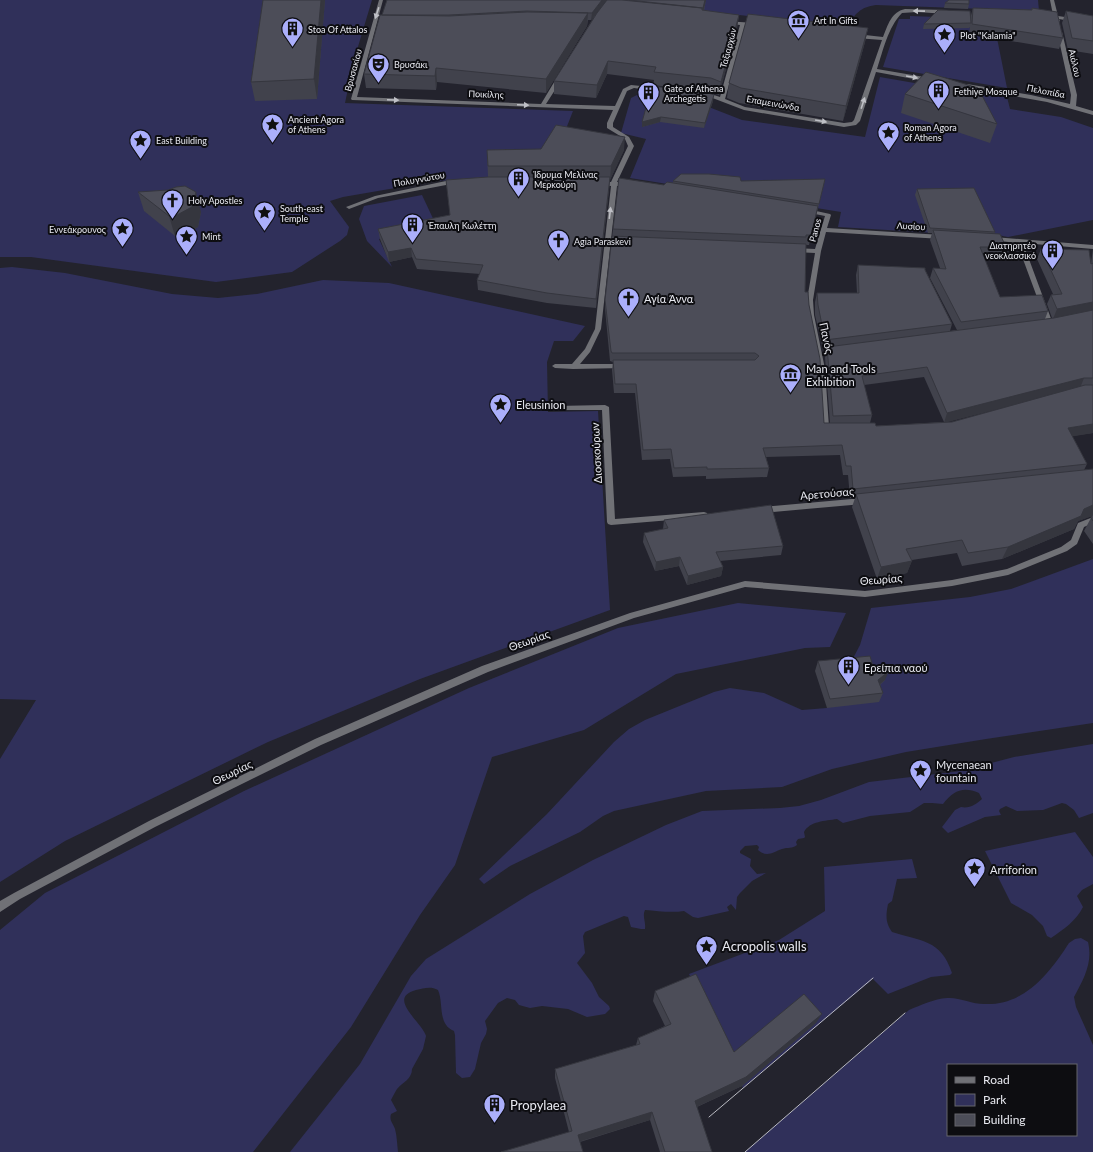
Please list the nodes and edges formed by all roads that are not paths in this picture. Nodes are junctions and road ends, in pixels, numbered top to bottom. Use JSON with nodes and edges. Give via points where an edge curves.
{"nodes":[{"id":1,"x":381,"y":0,"type":"edge"},
{"id":2,"x":1052,"y":0,"type":"edge"},
{"id":3,"x":952,"y":12,"type":"edge"},
{"id":4,"x":1040,"y":16,"type":"edge"},
{"id":5,"x":1056,"y":16,"type":"junction"},
{"id":6,"x":720,"y":21,"type":"edge"},
{"id":7,"x":1093,"y":23,"type":"edge"},
{"id":8,"x":742,"y":24,"type":"junction"},
{"id":9,"x":373,"y":25,"type":"junction"},
{"id":10,"x":381,"y":26,"type":"edge"},
{"id":11,"x":758,"y":26,"type":"edge"},
{"id":12,"x":853,"y":36,"type":"edge"},
{"id":13,"x":884,"y":39,"type":"junction"},
{"id":14,"x":874,"y":70,"type":"junction"},
{"id":15,"x":564,"y":71,"type":"edge"},
{"id":16,"x":936,"y":81,"type":"edge"},
{"id":17,"x":959,"y":85,"type":"edge"},
{"id":18,"x":671,"y":91,"type":"edge"},
{"id":19,"x":701,"y":94,"type":"edge"},
{"id":20,"x":354,"y":99,"type":"joint"},
{"id":21,"x":722,"y":100,"type":"junction"},
{"id":22,"x":543,"y":105,"type":"junction"},
{"id":23,"x":1073,"y":106,"type":"junction"},
{"id":24,"x":617,"y":108,"type":"junction"},
{"id":25,"x":1093,"y":113,"type":"edge"},
{"id":26,"x":461,"y":183,"type":"edge"},
{"id":27,"x":590,"y":183,"type":"edge"},
{"id":28,"x":614,"y":184,"type":"junction"},
{"id":29,"x":636,"y":185,"type":"edge"},
{"id":30,"x":349,"y":207,"type":"dead end"},
{"id":31,"x":797,"y":209,"type":"edge"},
{"id":32,"x":825,"y":230,"type":"junction"},
{"id":33,"x":949,"y":237,"type":"edge"},
{"id":34,"x":988,"y":239,"type":"edge"},
{"id":35,"x":1019,"y":241,"type":"junction"},
{"id":36,"x":607,"y":242,"type":"junction"},
{"id":37,"x":615,"y":242,"type":"edge"},
{"id":38,"x":1093,"y":247,"type":"edge"},
{"id":39,"x":787,"y":249,"type":"edge"},
{"id":40,"x":818,"y":251,"type":"junction"},
{"id":41,"x":1050,"y":324,"type":"edge"},
{"id":42,"x":555,"y":366,"type":"dead end"},
{"id":43,"x":628,"y":366,"type":"edge"},
{"id":44,"x":574,"y":367,"type":"junction"},
{"id":45,"x":556,"y":408,"type":"dead end"},
{"id":46,"x":842,"y":429,"type":"edge"},
{"id":47,"x":869,"y":501,"type":"edge"},
{"id":48,"x":751,"y":511,"type":"edge"},
{"id":49,"x":712,"y":514,"type":"edge"},
{"id":50,"x":1093,"y":520,"type":"edge"},
{"id":51,"x":0,"y":907,"type":"edge"}],
"edges":[{"from":1,"to":9,"type":"street","name":"Βρυσακίου","one_way":true},
{"from":2,"to":5,"type":"street","name":"Αιόλου"},
{"from":3,"to":13,"type":"street","one_way":true,"via":[[898,13]]},
{"from":4,"to":5,"type":"street"},
{"from":5,"to":7,"type":"street"},
{"from":5,"to":23,"type":"street","name":"Αιόλου","via":[[1074,95]]},
{"from":6,"to":8,"type":"street"},
{"from":8,"to":11,"type":"street"},
{"from":8,"to":21,"type":"street","name":"Ταξιαρχών"},
{"from":9,"to":10,"type":"street"},
{"from":9,"to":20,"type":"street","name":"Βρυσακίου"},
{"from":12,"to":13,"type":"street"},
{"from":13,"to":14,"type":"street"},
{"from":14,"to":16,"type":"street","one_way":true},
{"from":21,"to":14,"type":"street","name":"Επαμεινώνδα","one_way":true,"via":[[744,108],[844,125],[854,124]]},
{"from":15,"to":22,"type":"street"},
{"from":17,"to":23,"type":"street","name":"Πελοπίδα"},
{"from":18,"to":24,"type":"street","via":[[633,86],[625,90]]},
{"from":19,"to":21,"type":"street","name":"Επαμεινώνδα"},
{"from":20,"to":22,"type":"street","name":"Ποικίλης","one_way":true},
{"from":22,"to":24,"type":"street","name":"Ποικίλης"},
{"from":23,"to":25,"type":"street","name":"Πελοπίδα"},
{"from":24,"to":28,"type":"street","via":[[609,127],[627,138],[631,146]]},
{"from":26,"to":30,"type":"street","name":"Πολυγνώτου","via":[[446,183],[377,197]]},
{"from":27,"to":28,"type":"street"},
{"from":28,"to":29,"type":"street"},
{"from":36,"to":28,"type":"street","one_way":true},
{"from":31,"to":32,"type":"street","name":"Panos","via":[[828,215]]},
{"from":32,"to":33,"type":"street","name":"Λυσίου"},
{"from":32,"to":40,"type":"street","name":"Panos"},
{"from":34,"to":35,"type":"street"},
{"from":35,"to":38,"type":"street"},
{"from":35,"to":41,"type":"street"},
{"from":36,"to":37,"type":"street"},
{"from":36,"to":44,"type":"street","via":[[598,329],[588,350]]},
{"from":39,"to":40,"type":"street"},
{"from":40,"to":46,"type":"street","name":"Πανός","via":[[810,300],[811,315],[823,354],[826,430]]},
{"from":42,"to":44,"type":"street"},
{"from":43,"to":44,"type":"street"},
{"from":45,"to":49,"type":"street","name":"Διοσκούρων","via":[[605,407],[611,522]]},
{"from":47,"to":48,"type":"street","name":"Αρετούσας"},
{"from":50,"to":51,"type":"street","name":"Θεωρίας","via":[[1082,525],[1074,542],[1064,549],[1008,572],[952,583],[865,594],[745,584],[633,615],[485,669],[318,742],[145,828]]}]}
